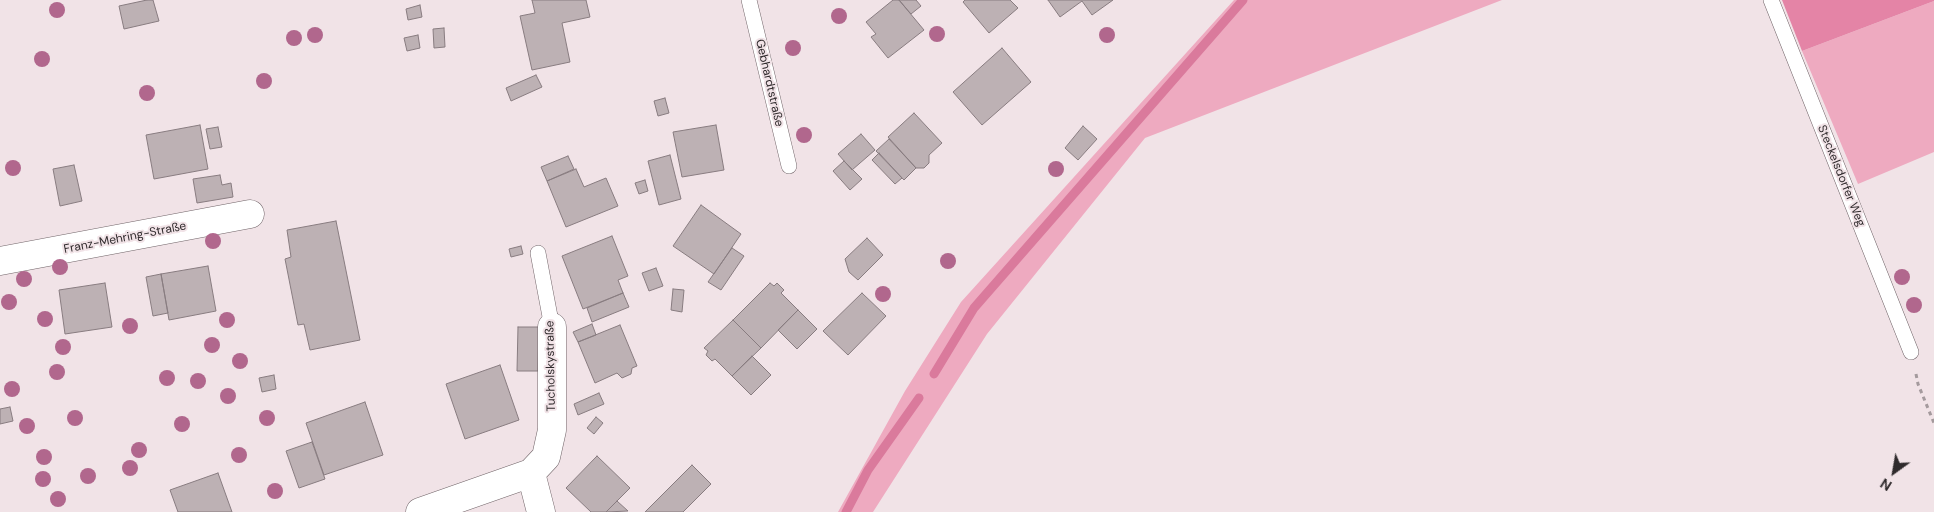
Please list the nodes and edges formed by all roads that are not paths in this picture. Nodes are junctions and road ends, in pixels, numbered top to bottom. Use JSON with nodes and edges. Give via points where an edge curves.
{"nodes":[{"id":1,"x":749,"y":0,"type":"edge"},
{"id":2,"x":1771,"y":0,"type":"edge"},
{"id":3,"x":789,"y":166,"type":"dead end"},
{"id":4,"x":250,"y":214,"type":"dead end"},
{"id":5,"x":538,"y":253,"type":"dead end"},
{"id":6,"x":0,"y":261,"type":"edge"},
{"id":7,"x":552,"y":327,"type":"joint"},
{"id":8,"x":1911,"y":352,"type":"road end"},
{"id":9,"x":531,"y":473,"type":"junction"},
{"id":10,"x":420,"y":512,"type":"edge"},
{"id":11,"x":541,"y":512,"type":"edge"}],
"edges":[{"from":1,"to":3,"type":"lane","name":"Gebhardtstraße"},
{"from":2,"to":8,"type":"lane","name":"Steckelsdorfer Weg"},
{"from":4,"to":6,"type":"street","name":"Franz-Mehring-Straße"},
{"from":5,"to":7,"type":"lane","name":"Tucholskystraße"},
{"from":7,"to":9,"type":"street","name":"Tucholskystraße","via":[[552,430],[546,457]]},
{"from":9,"to":10,"type":"street"},
{"from":9,"to":11,"type":"street"}]}
